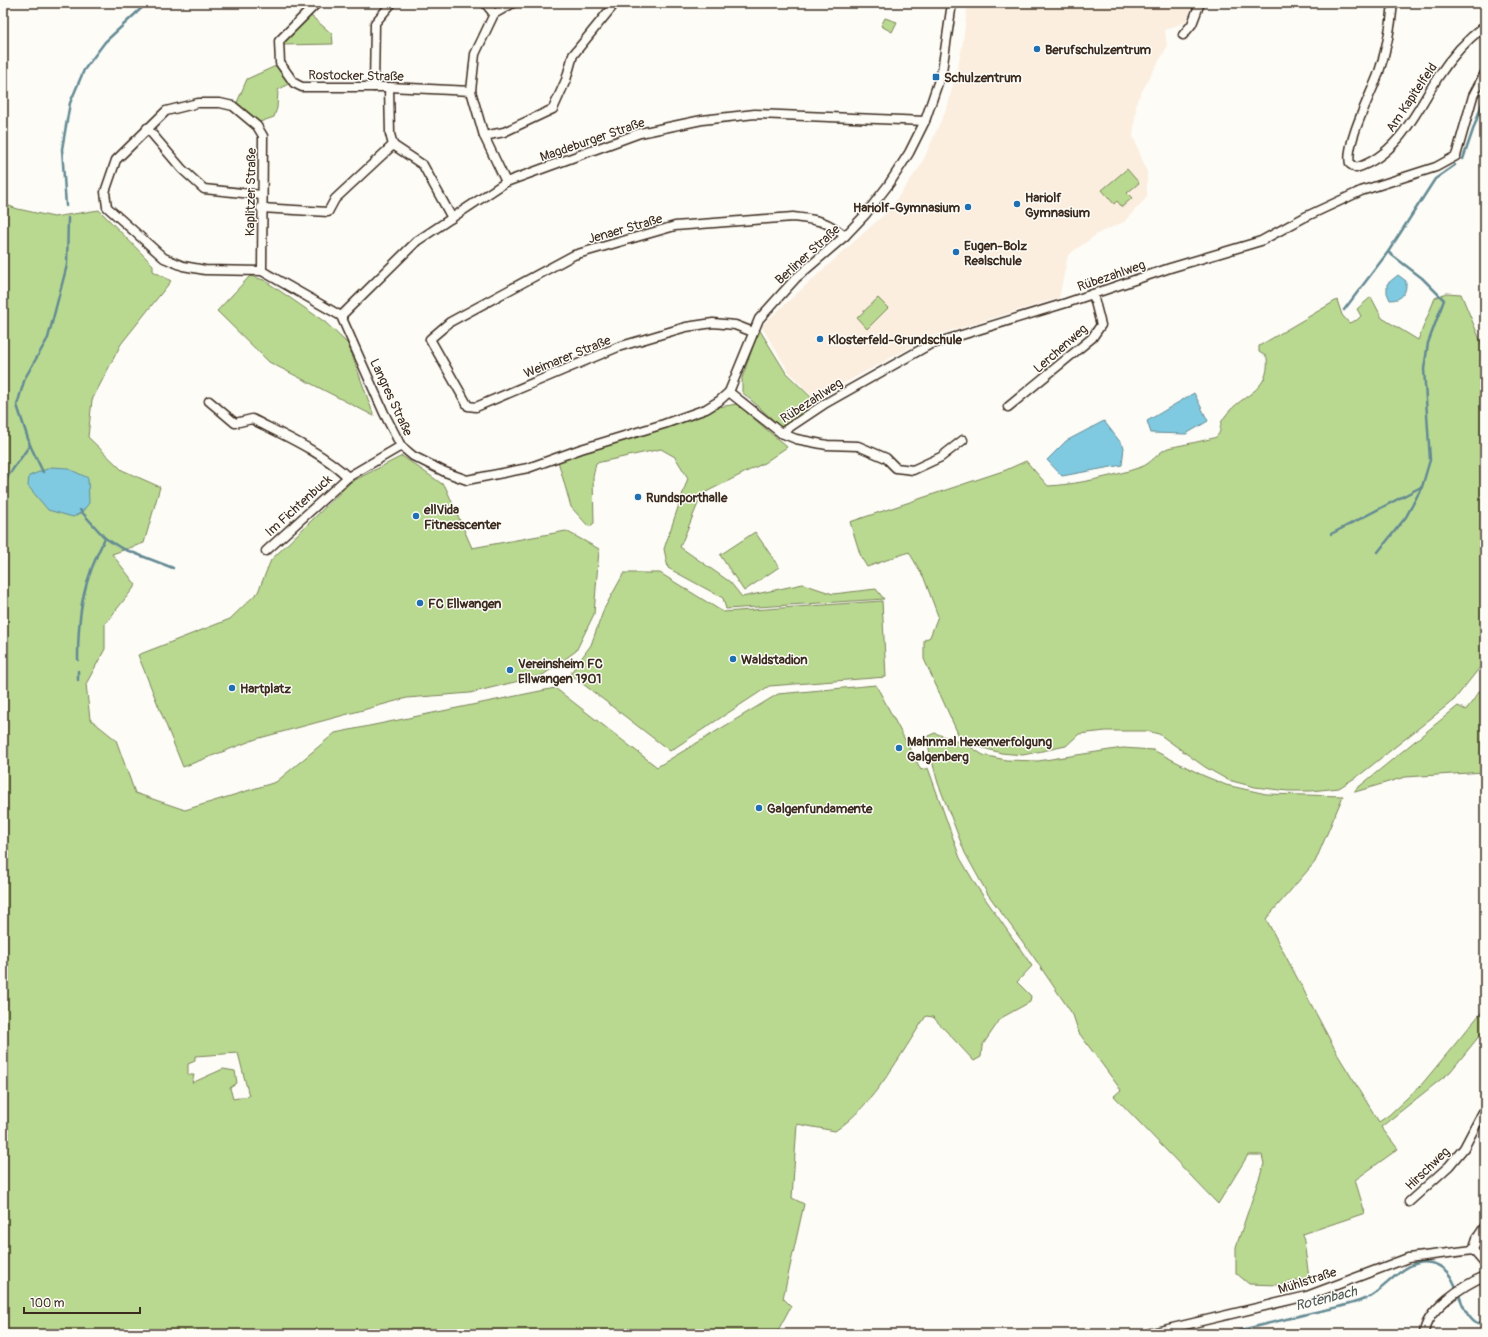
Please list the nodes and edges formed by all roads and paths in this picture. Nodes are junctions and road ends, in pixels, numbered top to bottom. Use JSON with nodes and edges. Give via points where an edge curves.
{"nodes":[{"id":1,"x":317,"y":3,"type":"edge"},
{"id":2,"x":392,"y":3,"type":"edge"},
{"id":3,"x":485,"y":3,"type":"edge"},
{"id":4,"x":513,"y":3,"type":"edge"},
{"id":5,"x":609,"y":3,"type":"edge"},
{"id":6,"x":952,"y":3,"type":"edge"},
{"id":7,"x":1200,"y":3,"type":"edge"},
{"id":8,"x":1393,"y":3,"type":"edge"},
{"id":9,"x":494,"y":14,"type":"junction"},
{"id":10,"x":1485,"y":26,"type":"edge"},
{"id":11,"x":1183,"y":35,"type":"dead end"},
{"id":12,"x":1485,"y":73,"type":"edge"},
{"id":13,"x":374,"y":87,"type":"junction"},
{"id":14,"x":389,"y":87,"type":"junction"},
{"id":15,"x":471,"y":91,"type":"junction"},
{"id":16,"x":924,"y":121,"type":"junction"},
{"id":17,"x":147,"y":128,"type":"junction"},
{"id":18,"x":484,"y":136,"type":"junction"},
{"id":19,"x":393,"y":145,"type":"junction"},
{"id":20,"x":506,"y":182,"type":"junction"},
{"id":21,"x":262,"y":195,"type":"junction"},
{"id":22,"x":261,"y":208,"type":"junction"},
{"id":23,"x":452,"y":218,"type":"junction"},
{"id":24,"x":845,"y":236,"type":"junction"},
{"id":25,"x":262,"y":271,"type":"junction"},
{"id":26,"x":1093,"y":294,"type":"junction"},
{"id":27,"x":341,"y":316,"type":"junction"},
{"id":28,"x":753,"y":332,"type":"junction"},
{"id":29,"x":430,"y":339,"type":"joint"},
{"id":30,"x":729,"y":392,"type":"junction"},
{"id":31,"x":210,"y":402,"type":"dead end"},
{"id":32,"x":1008,"y":408,"type":"dead end"},
{"id":33,"x":781,"y":433,"type":"junction"},
{"id":34,"x":963,"y":440,"type":"dead end"},
{"id":35,"x":401,"y":446,"type":"junction"},
{"id":36,"x":348,"y":477,"type":"junction"},
{"id":37,"x":266,"y":551,"type":"dead end"},
{"id":38,"x":1485,"y":1108,"type":"edge"},
{"id":39,"x":1409,"y":1202,"type":"dead end"},
{"id":40,"x":1485,"y":1226,"type":"edge"},
{"id":41,"x":1473,"y":1250,"type":"junction"},
{"id":42,"x":1485,"y":1264,"type":"edge"},
{"id":43,"x":1485,"y":1276,"type":"edge"},
{"id":44,"x":1147,"y":1334,"type":"edge"},
{"id":45,"x":1424,"y":1334,"type":"edge"}],
"edges":[{"from":1,"to":13,"type":"street","name":"Rostocker Straße","via":[[279,41],[280,63],[294,83],[302,87]]},
{"from":2,"to":13,"type":"street","via":[[375,23]]},
{"from":3,"to":9,"type":"street"},
{"from":4,"to":9,"type":"street"},
{"from":5,"to":18,"type":"street","via":[[612,7],[573,55],[566,80],[553,109],[504,132]]},
{"from":6,"to":16,"type":"street","name":"Berliner Straße","via":[[942,71]]},
{"from":7,"to":11,"type":"street","via":[[1192,24]]},
{"from":8,"to":10,"type":"street","name":"Am Kapitelfeld","via":[[1387,43],[1378,74],[1357,124],[1349,158],[1350,164],[1356,168],[1369,164],[1388,150],[1408,128],[1448,63],[1464,43]]},
{"from":9,"to":15,"type":"street","via":[[475,54]]},
{"from":12,"to":26,"type":"street","name":"Rübezahlweg","via":[[1473,96],[1456,156],[1436,167],[1362,191],[1261,241]]},
{"from":13,"to":14,"type":"street","name":"Rostocker Straße"},
{"from":14,"to":15,"type":"street","name":"Rostocker Straße"},
{"from":14,"to":19,"type":"street","via":[[390,134]]},
{"from":15,"to":18,"type":"street"},
{"from":16,"to":20,"type":"street","name":"Magdeburger Straße","via":[[755,114],[702,120],[640,132]]},
{"from":16,"to":24,"type":"street","name":"Berliner Straße","via":[[909,153],[889,184]]},
{"from":17,"to":21,"type":"street","via":[[182,169],[204,189]]},
{"from":17,"to":21,"type":"street","name":"Kaplitzer Straße","via":[[166,111],[192,104],[220,103],[233,106],[257,126],[263,136]]},
{"from":17,"to":25,"type":"street","name":"Kaplitzer Straße","via":[[116,160],[105,192],[107,206],[164,258],[183,266],[205,270]]},
{"from":18,"to":20,"type":"street"},
{"from":19,"to":22,"type":"street","via":[[335,199],[328,212]]},
{"from":19,"to":23,"type":"street","via":[[424,165]]},
{"from":20,"to":23,"type":"street","name":"Magdeburger Straße"},
{"from":21,"to":22,"type":"street","name":"Kaplitzer Straße"},
{"from":22,"to":25,"type":"street","name":"Kaplitzer Straße"},
{"from":23,"to":27,"type":"street","name":"Magdeburger Straße","via":[[417,241]]},
{"from":24,"to":28,"type":"street","name":"Berliner Straße","via":[[791,283],[759,319]]},
{"from":24,"to":29,"type":"street","name":"Jenaer Straße","via":[[830,224],[812,219],[675,226],[574,255],[450,322]]},
{"from":25,"to":27,"type":"street"},
{"from":26,"to":32,"type":"street","name":"Lerchenweg","via":[[1101,325],[1092,338]]},
{"from":26,"to":33,"type":"street","name":"Rübezahlweg","via":[[929,345],[826,403]]},
{"from":27,"to":35,"type":"street","name":"Langres Straße"},
{"from":28,"to":29,"type":"street","name":"Weimarer Straße","via":[[714,323],[686,327],[618,347],[476,407],[468,406]]},
{"from":28,"to":30,"type":"street","name":"Berliner Straße"},
{"from":30,"to":33,"type":"street"},
{"from":30,"to":35,"type":"street","name":"Langres Straße","via":[[706,410],[528,468],[467,480],[445,472]]},
{"from":31,"to":36,"type":"street","name":"Im Fichtenbuck","via":[[235,423],[252,419],[316,452]]},
{"from":33,"to":34,"type":"street","via":[[796,439],[827,445],[858,446],[886,458],[896,468],[913,470],[941,457]]},
{"from":35,"to":36,"type":"street","name":"Im Fichtenbuck"},
{"from":36,"to":37,"type":"street","name":"Im Fichtenbuck"},
{"from":38,"to":39,"type":"street","name":"Hirschweg","via":[[1464,1148],[1449,1166]]},
{"from":40,"to":41,"type":"street"},
{"from":41,"to":42,"type":"street"},
{"from":41,"to":44,"type":"street","name":"Mühlstraße","via":[[1408,1258],[1307,1296]]},
{"from":43,"to":45,"type":"street","via":[[1462,1289],[1432,1315]]}]}
